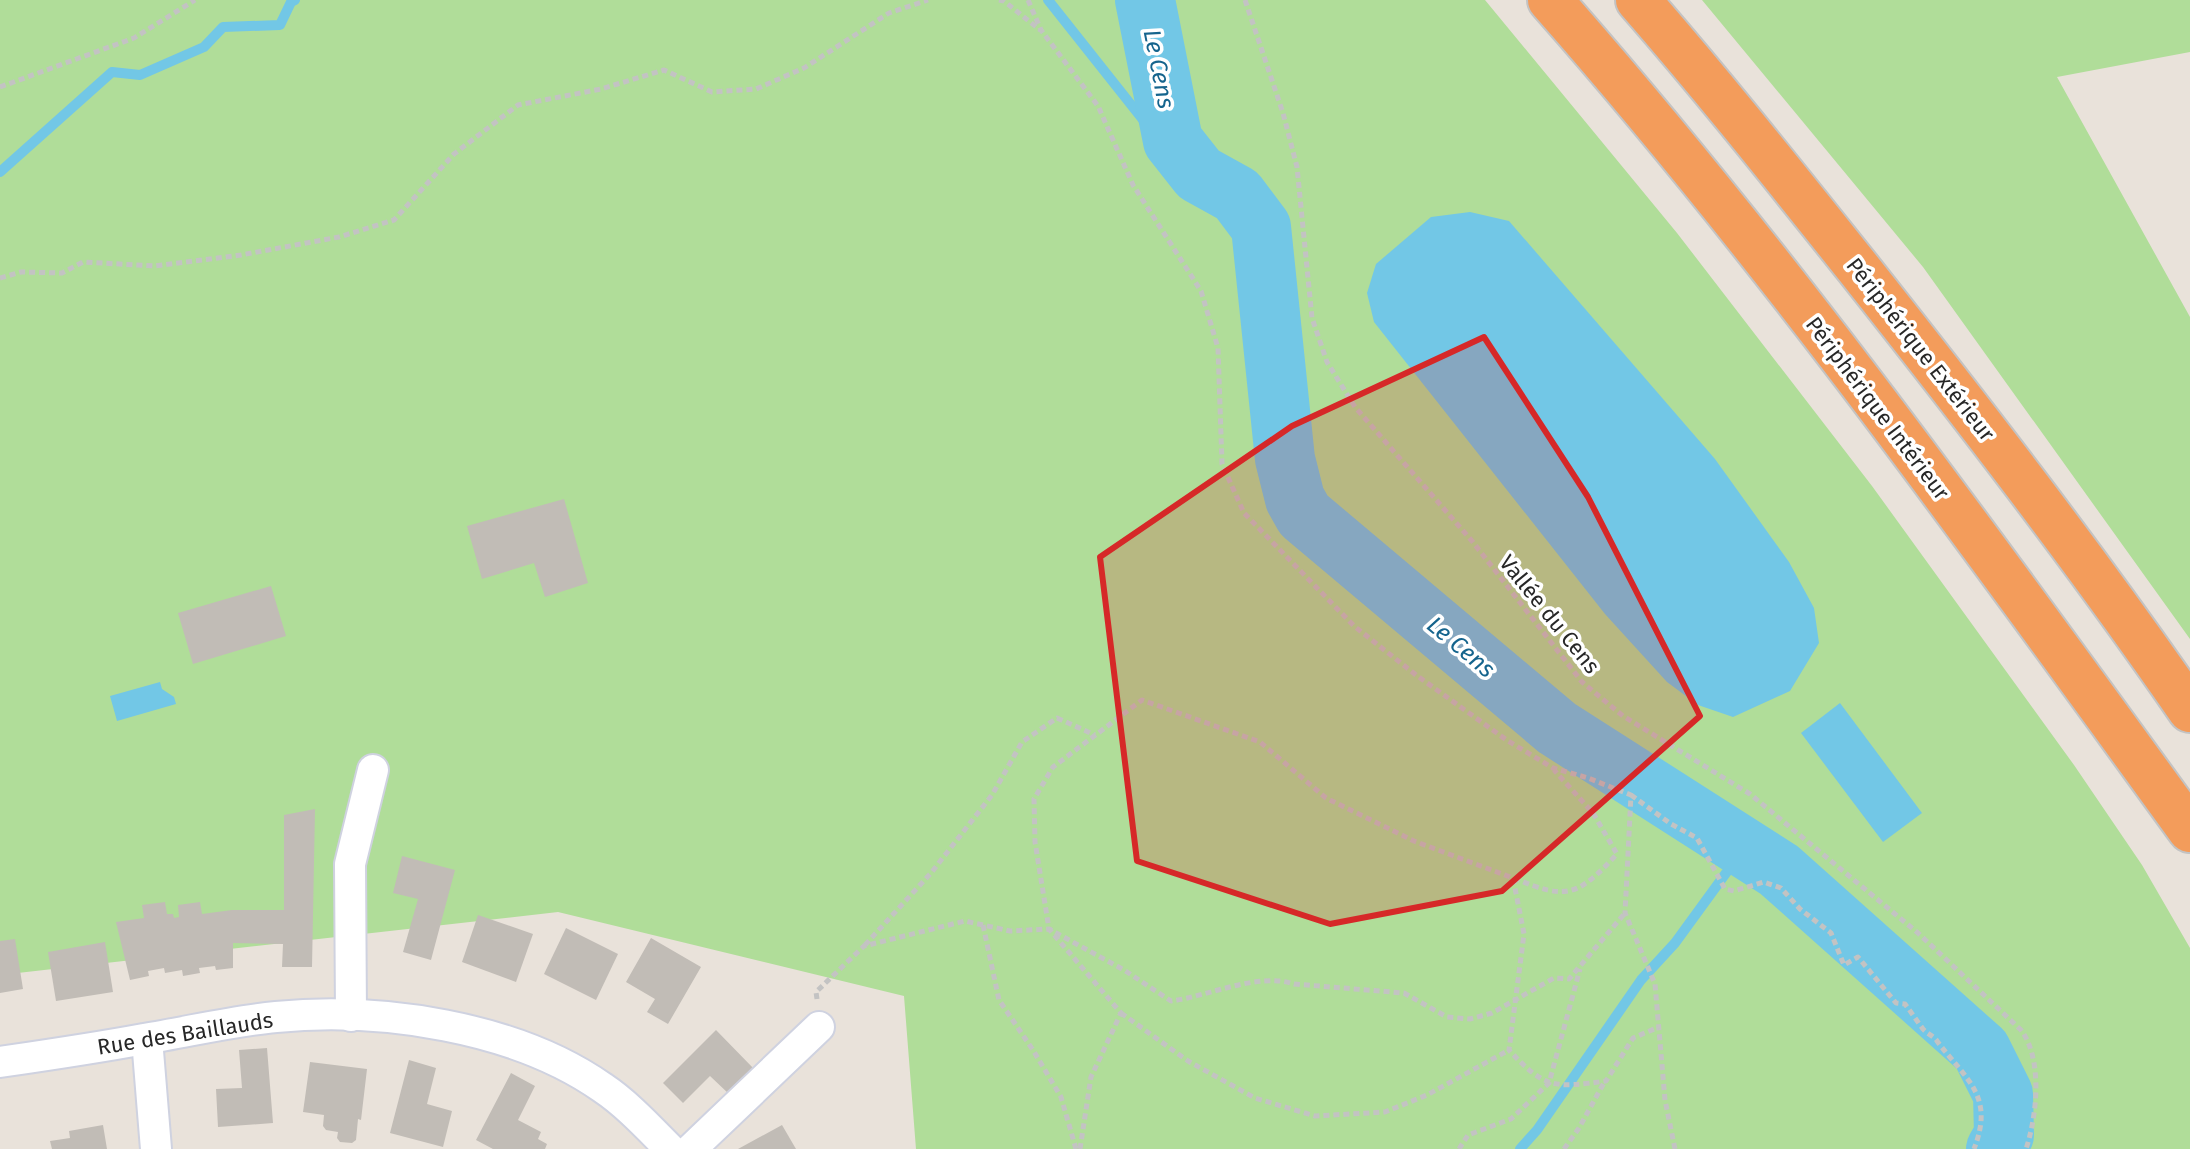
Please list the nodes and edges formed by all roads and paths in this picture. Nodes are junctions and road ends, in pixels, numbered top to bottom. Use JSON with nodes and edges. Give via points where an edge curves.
{"nodes":[{"id":1,"x":195,"y":0,"type":"edge"},
{"id":2,"x":928,"y":0,"type":"edge"},
{"id":3,"x":999,"y":0,"type":"edge"},
{"id":4,"x":1028,"y":0,"type":"edge"},
{"id":5,"x":1245,"y":0,"type":"edge"},
{"id":6,"x":1550,"y":0,"type":"edge"},
{"id":7,"x":1638,"y":0,"type":"edge"},
{"id":8,"x":1041,"y":30,"type":"junction"},
{"id":9,"x":0,"y":87,"type":"edge"},
{"id":10,"x":0,"y":278,"type":"edge"},
{"id":11,"x":2190,"y":710,"type":"edge"},
{"id":12,"x":1095,"y":735,"type":"junction"},
{"id":13,"x":1553,"y":768,"type":"junction"},
{"id":14,"x":373,"y":770,"type":"dead end"},
{"id":15,"x":1631,"y":795,"type":"junction"},
{"id":16,"x":2190,"y":830,"type":"edge"},
{"id":17,"x":1513,"y":878,"type":"junction"},
{"id":18,"x":1625,"y":913,"type":"junction"},
{"id":19,"x":983,"y":925,"type":"junction"},
{"id":20,"x":1049,"y":929,"type":"junction"},
{"id":21,"x":864,"y":946,"type":"junction"},
{"id":22,"x":1581,"y":964,"type":"junction"},
{"id":23,"x":1515,"y":1001,"type":"junction"},
{"id":24,"x":1121,"y":1013,"type":"junction"},
{"id":25,"x":351,"y":1016,"type":"junction"},
{"id":26,"x":819,"y":1027,"type":"joint"},
{"id":27,"x":1659,"y":1027,"type":"junction"},
{"id":28,"x":147,"y":1039,"type":"junction"},
{"id":29,"x":1509,"y":1050,"type":"junction"},
{"id":30,"x":0,"y":1062,"type":"edge"},
{"id":31,"x":1606,"y":1081,"type":"junction"},
{"id":32,"x":1549,"y":1083,"type":"junction"},
{"id":33,"x":156,"y":1149,"type":"edge"},
{"id":34,"x":670,"y":1149,"type":"edge"},
{"id":35,"x":691,"y":1149,"type":"edge"},
{"id":36,"x":1078,"y":1149,"type":"edge"},
{"id":37,"x":1459,"y":1149,"type":"edge"},
{"id":38,"x":1564,"y":1149,"type":"edge"},
{"id":39,"x":1675,"y":1149,"type":"edge"},
{"id":40,"x":1974,"y":1149,"type":"edge"},
{"id":41,"x":2026,"y":1149,"type":"edge"}],
"edges":[{"from":1,"to":9,"type":"path","via":[[134,38]]},
{"from":2,"to":10,"type":"path","via":[[889,13],[804,68],[756,89],[712,92],[664,70],[518,105],[454,154],[394,220],[353,233],[155,266],[83,262],[62,273],[21,272]]},
{"from":3,"to":8,"type":"path"},
{"from":4,"to":8,"type":"path"},
{"from":5,"to":41,"type":"path","name":"Vallée du Cens","via":[[1297,167],[1312,318],[1327,362],[1355,407],[1472,541],[1582,682],[1623,716],[1750,794],[1918,933],[2021,1030],[2036,1063]]},
{"from":6,"to":16,"type":"highway","name":"Périphérique Intérieur","via":[[1838,354]]},
{"from":7,"to":11,"type":"highway","name":"Périphérique Extérieur","via":[[1926,355],[2068,539]]},
{"from":8,"to":13,"type":"path","via":[[1098,106],[1133,185],[1201,291],[1218,348],[1222,464],[1244,513],[1354,626],[1508,741]]},
{"from":12,"to":17,"type":"path","via":[[1142,700],[1175,711],[1260,742],[1326,798],[1414,841]]},
{"from":12,"to":20,"type":"path","via":[[1053,767],[1034,799]]},
{"from":12,"to":21,"type":"path","via":[[1057,718],[1022,742],[992,795]]},
{"from":13,"to":15,"type":"path"},
{"from":13,"to":17,"type":"path","via":[[1593,813],[1617,854],[1595,878],[1564,894]]},
{"from":14,"to":25,"type":"street","via":[[350,864]]},
{"from":15,"to":18,"type":"path"},
{"from":15,"to":40,"type":"path","via":[[1697,838],[1725,889],[1764,882],[1781,888],[1831,933],[1844,965],[1858,957],[1896,1003],[1905,1004],[1979,1097],[1983,1124]]},
{"from":17,"to":23,"type":"path","via":[[1524,934]]},
{"from":18,"to":22,"type":"path"},
{"from":18,"to":27,"type":"path","via":[[1655,984]]},
{"from":19,"to":20,"type":"path","via":[[1010,931]]},
{"from":19,"to":21,"type":"path","via":[[965,921]]},
{"from":19,"to":36,"type":"path","via":[[999,1000],[1061,1097]]},
{"from":20,"to":23,"type":"path","via":[[1171,1001],[1281,980],[1404,993],[1458,1018],[1492,1013]]},
{"from":20,"to":24,"type":"path"},
{"from":21,"to":26,"type":"path","via":[[816,992]]},
{"from":22,"to":23,"type":"path","via":[[1569,979],[1554,978]]},
{"from":22,"to":32,"type":"path"},
{"from":23,"to":29,"type":"path"},
{"from":24,"to":29,"type":"path","via":[[1188,1061],[1255,1098],[1315,1116],[1385,1112]]},
{"from":24,"to":36,"type":"path","via":[[1091,1077]]},
{"from":25,"to":28,"type":"street","name":"Rue des Baillauds","via":[[278,1017]]},
{"from":25,"to":34,"type":"street","name":"Rue des Baillauds","via":[[418,1020],[537,1053],[604,1088]]},
{"from":26,"to":35,"type":"street"},
{"from":27,"to":31,"type":"path","via":[[1633,1038]]},
{"from":27,"to":39,"type":"path"},
{"from":28,"to":30,"type":"street","name":"Rue des Baillauds"},
{"from":28,"to":33,"type":"street"},
{"from":29,"to":32,"type":"path","via":[[1532,1075]]},
{"from":31,"to":32,"type":"path"},
{"from":31,"to":38,"type":"path"},
{"from":32,"to":37,"type":"path","via":[[1511,1119],[1468,1135]]}]}
